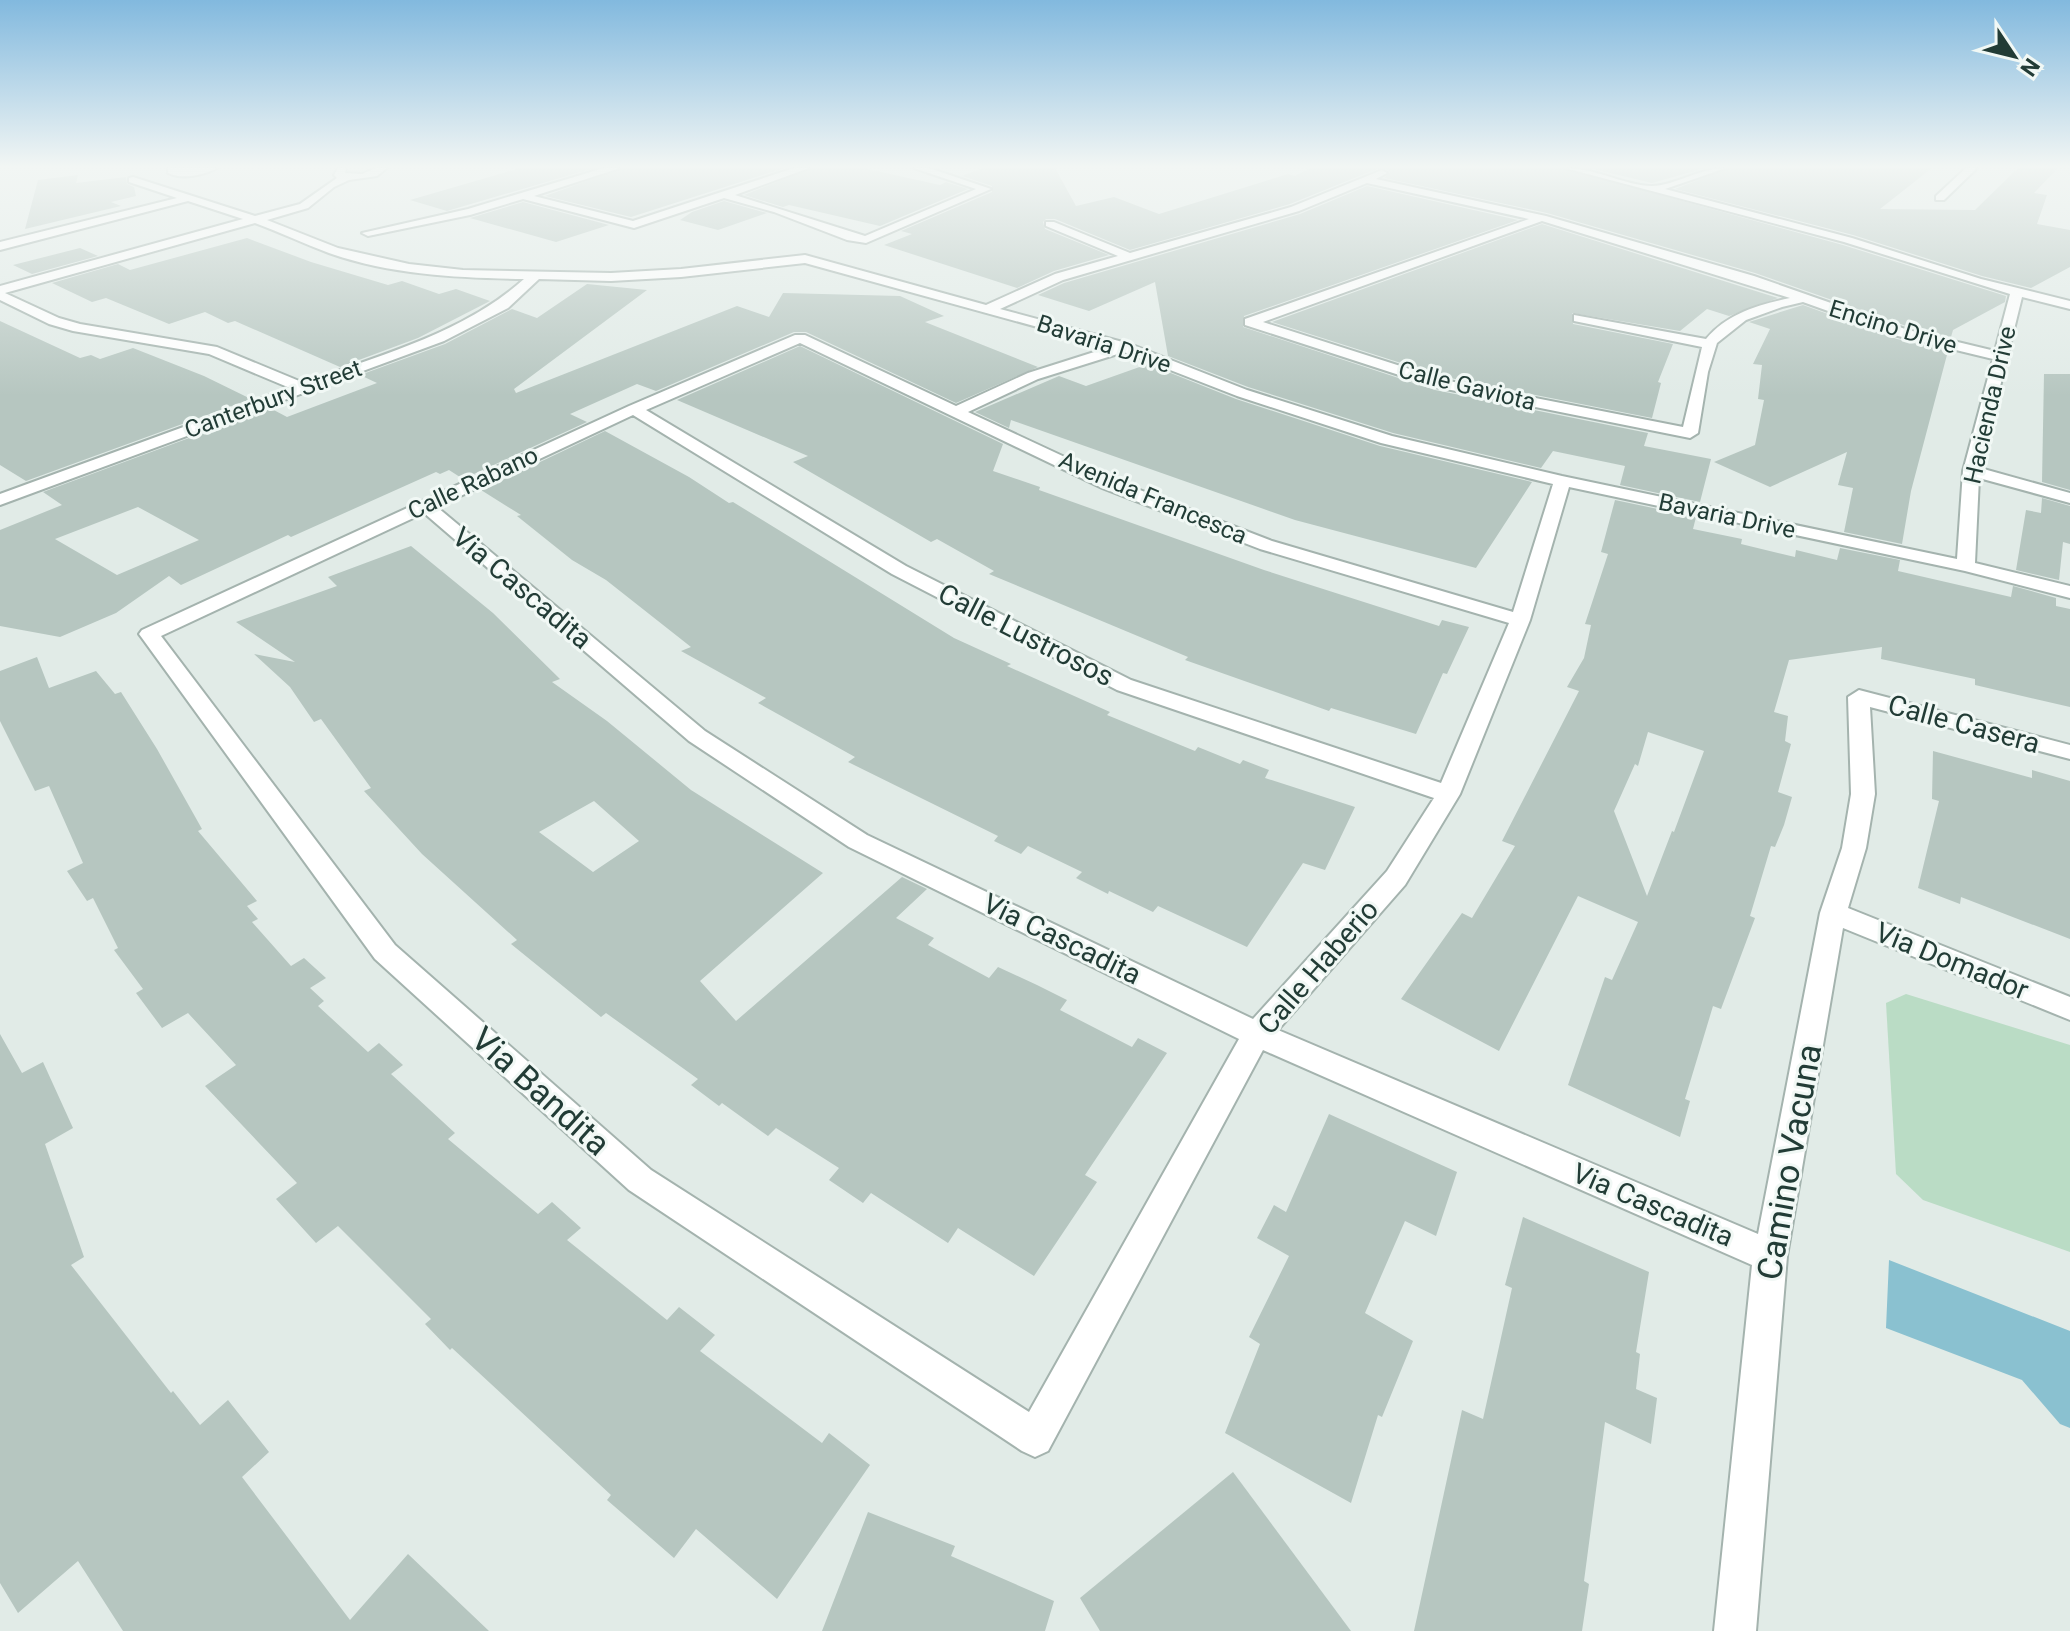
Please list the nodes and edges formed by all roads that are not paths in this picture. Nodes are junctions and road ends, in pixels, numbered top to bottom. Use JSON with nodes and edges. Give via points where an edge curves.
{"nodes":[{"id":1,"x":171,"y":244,"type":"edge"},
{"id":2,"x":314,"y":244,"type":"edge"},
{"id":3,"x":1099,"y":244,"type":"edge"},
{"id":4,"x":1170,"y":244,"type":"edge"},
{"id":5,"x":1469,"y":244,"type":"edge"},
{"id":6,"x":1628,"y":244,"type":"edge"},
{"id":7,"x":1861,"y":244,"type":"edge"},
{"id":8,"x":1128,"y":256,"type":"junction"},
{"id":9,"x":534,"y":277,"type":"junction"},
{"id":10,"x":0,"y":292,"type":"edge"},
{"id":11,"x":2017,"y":293,"type":"junction"},
{"id":12,"x":1805,"y":298,"type":"junction"},
{"id":13,"x":2070,"y":305,"type":"edge"},
{"id":14,"x":988,"y":309,"type":"junction"},
{"id":15,"x":1579,"y":318,"type":"dead end"},
{"id":16,"x":800,"y":338,"type":"joint"},
{"id":17,"x":1709,"y":344,"type":"junction"},
{"id":18,"x":1125,"y":347,"type":"junction"},
{"id":19,"x":2000,"y":357,"type":"junction"},
{"id":20,"x":303,"y":388,"type":"junction"},
{"id":21,"x":634,"y":409,"type":"junction"},
{"id":22,"x":958,"y":411,"type":"junction"},
{"id":23,"x":1971,"y":471,"type":"junction"},
{"id":24,"x":1562,"y":481,"type":"junction"},
{"id":25,"x":2070,"y":498,"type":"edge"},
{"id":26,"x":0,"y":500,"type":"edge"},
{"id":27,"x":425,"y":505,"type":"junction"},
{"id":28,"x":1966,"y":566,"type":"junction"},
{"id":29,"x":2070,"y":592,"type":"edge"},
{"id":30,"x":1520,"y":620,"type":"junction"},
{"id":31,"x":149,"y":634,"type":"joint"},
{"id":32,"x":1859,"y":697,"type":"joint"},
{"id":33,"x":2070,"y":752,"type":"edge"},
{"id":34,"x":1448,"y":794,"type":"junction"},
{"id":35,"x":1833,"y":913,"type":"junction"},
{"id":36,"x":2070,"y":1009,"type":"edge"},
{"id":37,"x":1257,"y":1034,"type":"junction"},
{"id":38,"x":1770,"y":1256,"type":"junction"},
{"id":39,"x":1035,"y":1438,"type":"joint"},
{"id":40,"x":1735,"y":1631,"type":"edge"}],
"edges":[{"from":1,"to":10,"type":"street"},
{"from":2,"to":9,"type":"street","name":"Bavaria Drive","via":[[365,260],[463,274]]},
{"from":3,"to":8,"type":"street"},
{"from":4,"to":8,"type":"street"},
{"from":5,"to":17,"type":"street","name":"Calle Gaviota","via":[[1250,322],[1441,384],[1690,433]]},
{"from":6,"to":12,"type":"street","name":"Encino Drive"},
{"from":7,"to":11,"type":"street"},
{"from":8,"to":14,"type":"street","via":[[1049,280]]},
{"from":9,"to":14,"type":"street","name":"Bavaria Drive","via":[[681,273],[805,259]]},
{"from":9,"to":20,"type":"street","name":"Canterbury Street","via":[[475,322]]},
{"from":10,"to":20,"type":"street","via":[[54,321],[212,350]]},
{"from":11,"to":13,"type":"street"},
{"from":11,"to":19,"type":"street","name":"Hacienda Drive"},
{"from":12,"to":17,"type":"street","via":[[1761,308],[1729,323]]},
{"from":12,"to":19,"type":"street","name":"Encino Drive","via":[[1903,333]]},
{"from":14,"to":18,"type":"street","name":"Bavaria Drive"},
{"from":15,"to":17,"type":"street"},
{"from":16,"to":21,"type":"street","name":"Calle Rabano"},
{"from":16,"to":22,"type":"street","name":"Avenida Francesca"},
{"from":18,"to":22,"type":"street","via":[[1033,376]]},
{"from":18,"to":24,"type":"street","name":"Bavaria Drive","via":[[1242,393],[1387,440]]},
{"from":19,"to":23,"type":"street","name":"Hacienda Drive"},
{"from":20,"to":26,"type":"street","name":"Canterbury Street"},
{"from":21,"to":27,"type":"street","name":"Calle Rabano"},
{"from":21,"to":34,"type":"street","name":"Calle Lustrosos","via":[[899,570],[1124,685]]},
{"from":22,"to":30,"type":"street","name":"Avenida Francesca","via":[[1108,484],[1266,545]]},
{"from":23,"to":25,"type":"street"},
{"from":23,"to":28,"type":"street","name":"Hacienda Drive"},
{"from":24,"to":28,"type":"street","name":"Bavaria Drive"},
{"from":24,"to":30,"type":"street","name":"Calle Haberio"},
{"from":27,"to":31,"type":"street","name":"Calle Rabano"},
{"from":27,"to":37,"type":"street","name":"Via Cascadita","via":[[697,736],[858,841]]},
{"from":28,"to":29,"type":"street","name":"Bavaria Drive"},
{"from":30,"to":34,"type":"street","name":"Calle Haberio"},
{"from":31,"to":39,"type":"street","name":"Via Bandita","via":[[385,952],[640,1180]]},
{"from":32,"to":33,"type":"street","name":"Calle Casera"},
{"from":32,"to":35,"type":"street","name":"Camino Vacuna","via":[[1863,794],[1854,848]]},
{"from":34,"to":37,"type":"street","name":"Calle Haberio","via":[[1396,878]]},
{"from":35,"to":36,"type":"street","name":"Via Domador"},
{"from":35,"to":38,"type":"street","name":"Camino Vacuna"},
{"from":37,"to":38,"type":"street","name":"Via Cascadita"},
{"from":37,"to":39,"type":"street","name":"Calle Haberio"},
{"from":38,"to":40,"type":"street","name":"Camino Vacuna"}]}
